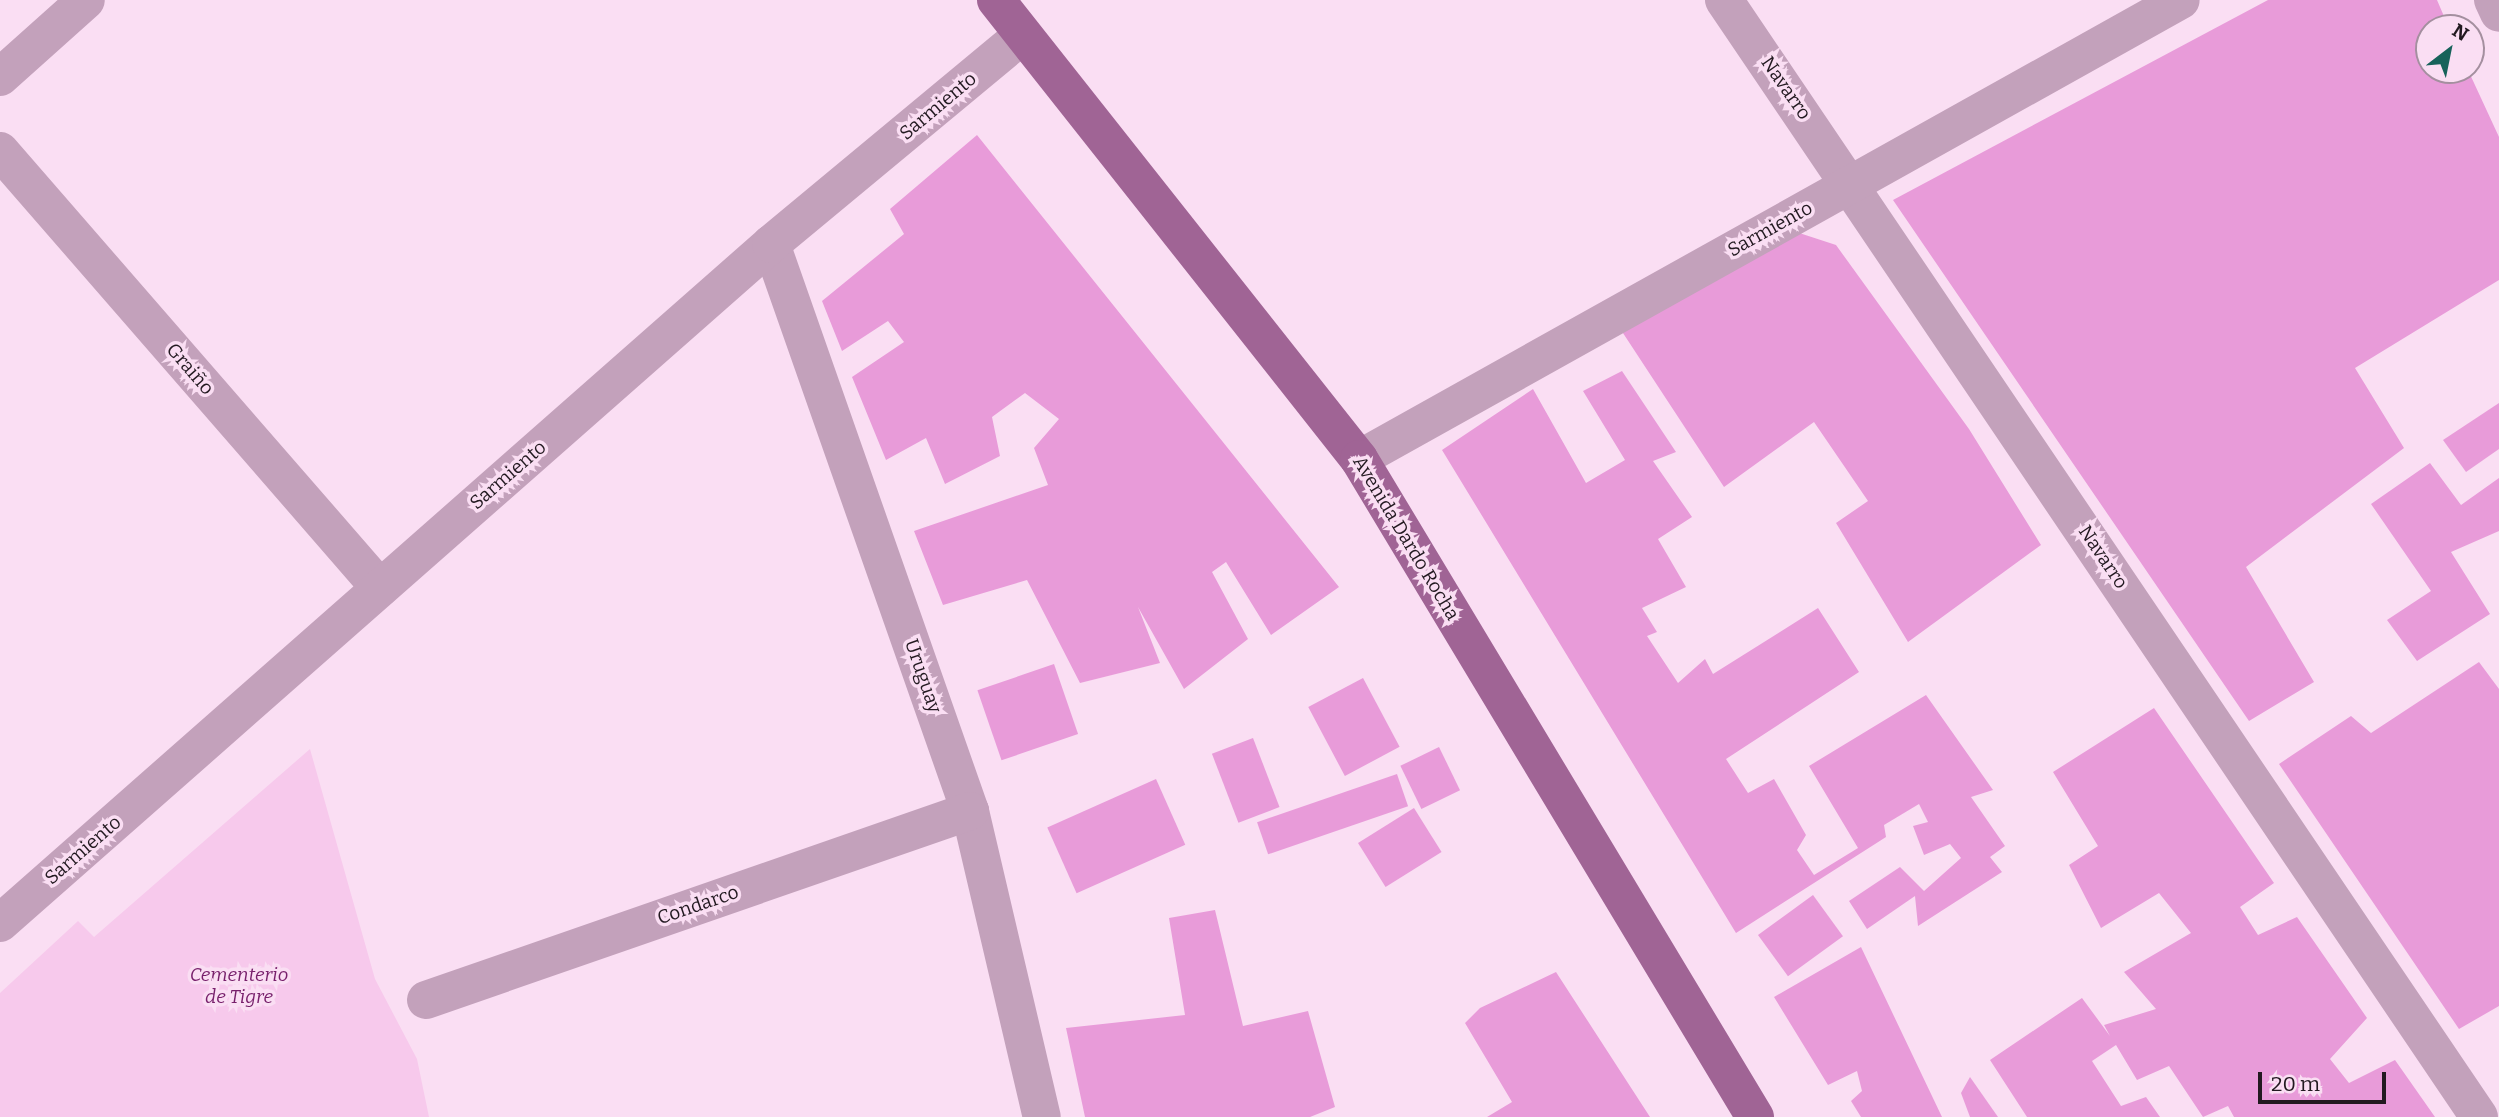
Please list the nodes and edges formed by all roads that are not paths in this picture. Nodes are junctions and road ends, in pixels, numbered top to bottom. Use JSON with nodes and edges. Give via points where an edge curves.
{"nodes":[{"id":1,"x":86,"y":0,"type":"edge"},
{"id":2,"x":996,"y":0,"type":"edge"},
{"id":3,"x":1724,"y":0,"type":"edge"},
{"id":4,"x":2181,"y":0,"type":"edge"},
{"id":5,"x":2493,"y":0,"type":"edge"},
{"id":6,"x":2499,"y":13,"type":"edge"},
{"id":7,"x":1023,"y":35,"type":"junction"},
{"id":8,"x":0,"y":77,"type":"edge"},
{"id":9,"x":0,"y":151,"type":"edge"},
{"id":10,"x":1852,"y":183,"type":"junction"},
{"id":11,"x":771,"y":244,"type":"junction"},
{"id":12,"x":1359,"y":459,"type":"junction"},
{"id":13,"x":380,"y":588,"type":"junction"},
{"id":14,"x":970,"y":811,"type":"junction"},
{"id":15,"x":0,"y":923,"type":"edge"},
{"id":16,"x":426,"y":1000,"type":"dead end"},
{"id":17,"x":1042,"y":1117,"type":"edge"},
{"id":18,"x":1755,"y":1117,"type":"edge"},
{"id":19,"x":2479,"y":1117,"type":"edge"}],
"edges":[{"from":1,"to":8,"type":"street"},
{"from":2,"to":7,"type":"main road","name":"Avenida Dardo Rocha"},
{"from":3,"to":10,"type":"street","name":"Navarro"},
{"from":4,"to":10,"type":"street","name":"Sarmiento"},
{"from":5,"to":6,"type":"street"},
{"from":7,"to":11,"type":"street","name":"Sarmiento"},
{"from":7,"to":12,"type":"main road","name":"Avenida Dardo Rocha"},
{"from":9,"to":13,"type":"street","name":"Graiño"},
{"from":10,"to":12,"type":"street","name":"Sarmiento"},
{"from":10,"to":19,"type":"street","name":"Navarro"},
{"from":11,"to":13,"type":"street","name":"Sarmiento"},
{"from":11,"to":14,"type":"street","name":"Uruguay"},
{"from":12,"to":18,"type":"main road","name":"Avenida Dardo Rocha"},
{"from":13,"to":15,"type":"street","name":"Sarmiento"},
{"from":14,"to":16,"type":"street","name":"Condarco"},
{"from":14,"to":17,"type":"street","name":"Uruguay"}]}
